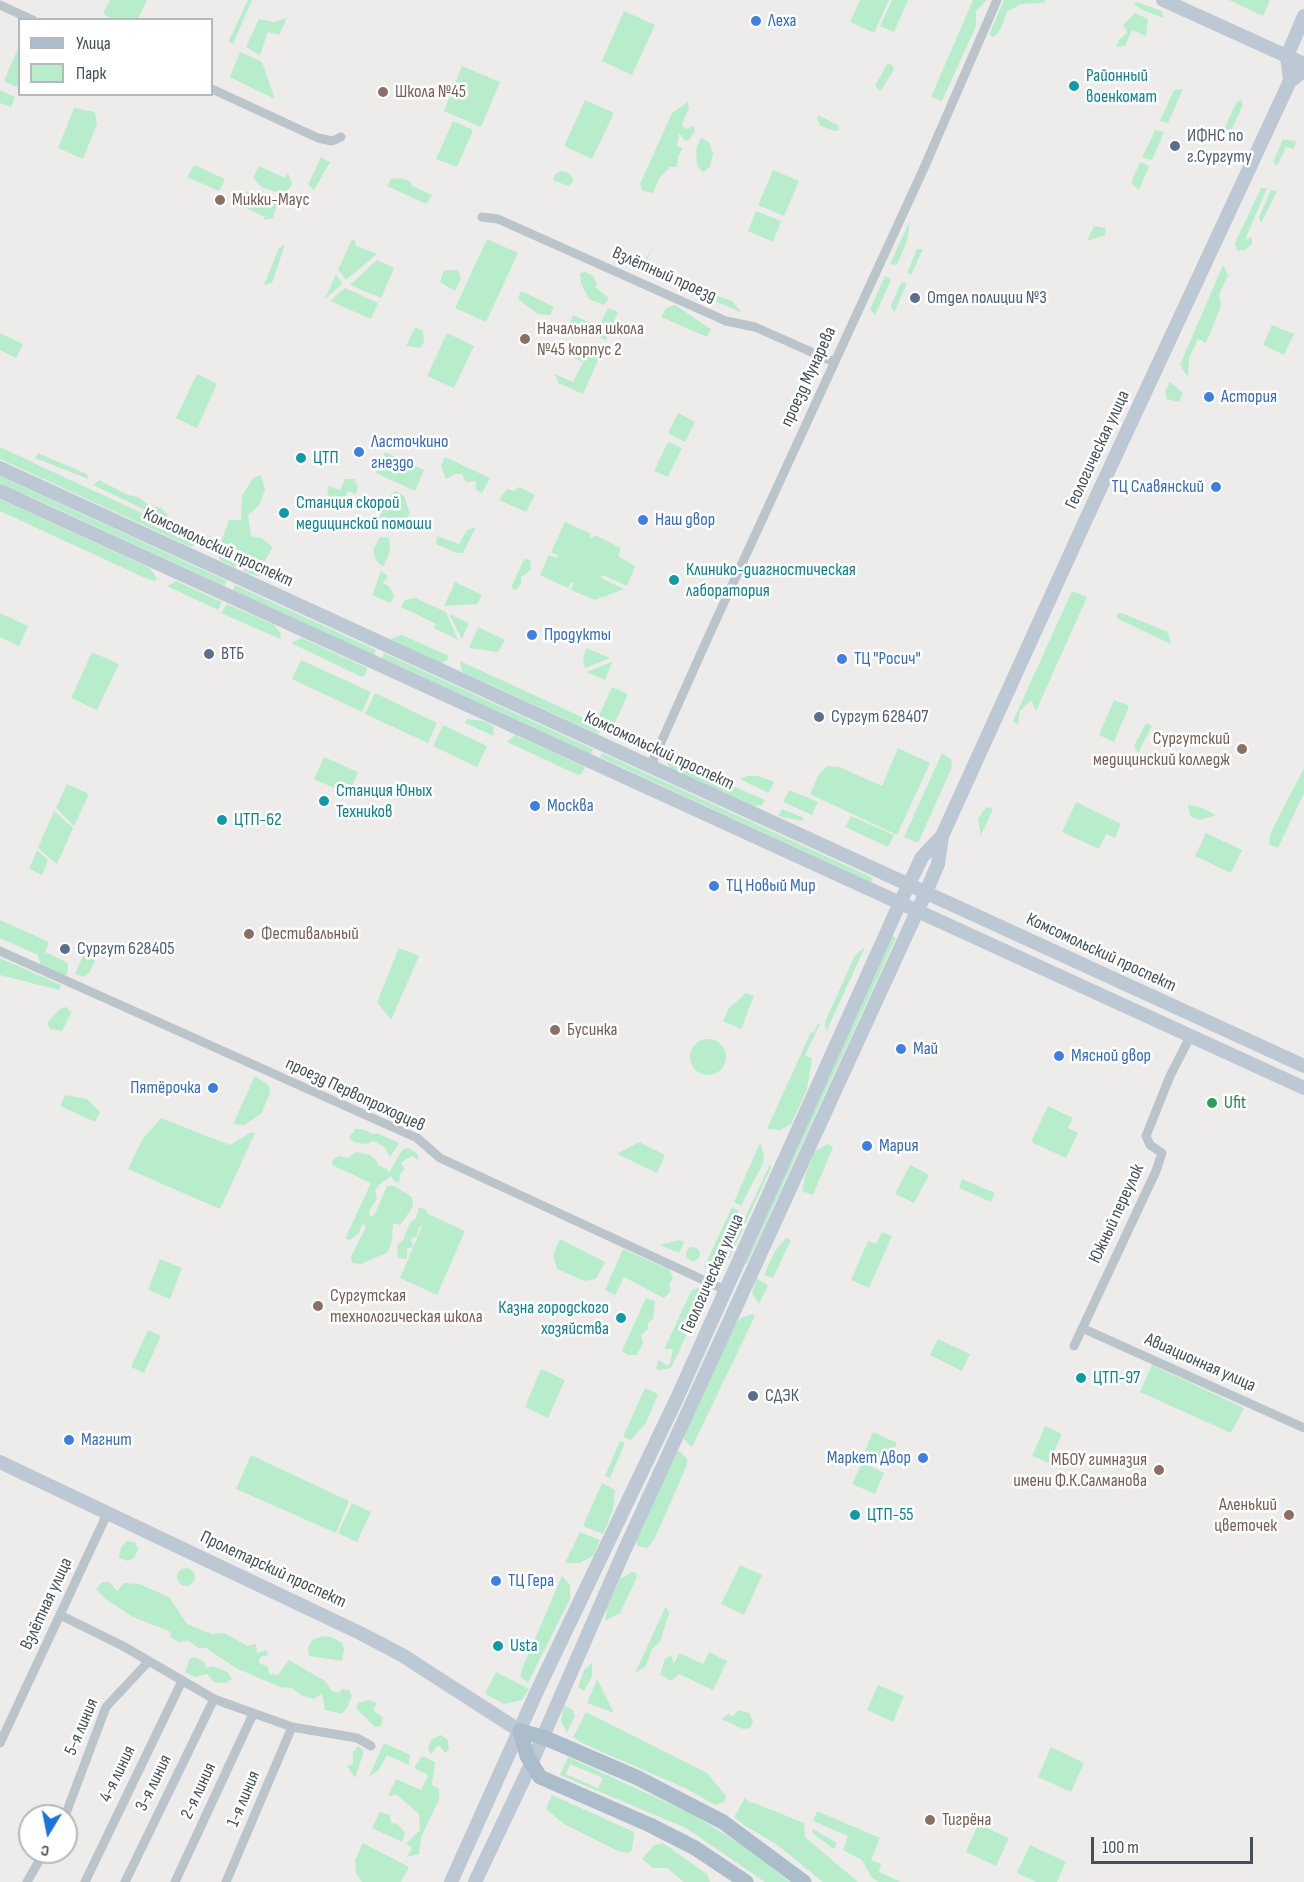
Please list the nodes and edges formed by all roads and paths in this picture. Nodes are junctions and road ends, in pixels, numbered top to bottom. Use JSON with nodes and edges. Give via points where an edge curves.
{"nodes":[{"id":1,"x":998,"y":0,"type":"edge"},
{"id":2,"x":1163,"y":0,"type":"edge"},
{"id":3,"x":0,"y":5,"type":"edge"},
{"id":4,"x":1304,"y":16,"type":"edge"},
{"id":5,"x":29,"y":18,"type":"edge"},
{"id":6,"x":1287,"y":56,"type":"junction"},
{"id":7,"x":1304,"y":64,"type":"edge"},
{"id":8,"x":1304,"y":71,"type":"edge"},
{"id":9,"x":1290,"y":81,"type":"junction"},
{"id":10,"x":213,"y":89,"type":"edge"},
{"id":11,"x":341,"y":137,"type":"dead end"},
{"id":12,"x":482,"y":217,"type":"dead end"},
{"id":13,"x":834,"y":362,"type":"junction"},
{"id":14,"x":0,"y":468,"type":"edge"},
{"id":15,"x":0,"y":491,"type":"edge"},
{"id":16,"x":650,"y":767,"type":"junction"},
{"id":17,"x":942,"y":836,"type":"junction"},
{"id":18,"x":909,"y":884,"type":"junction"},
{"id":19,"x":926,"y":892,"type":"junction"},
{"id":20,"x":899,"y":905,"type":"junction"},
{"id":21,"x":916,"y":912,"type":"junction"},
{"id":22,"x":0,"y":951,"type":"edge"},
{"id":23,"x":1191,"y":1035,"type":"junction"},
{"id":24,"x":1272,"y":1051,"type":"junction"},
{"id":25,"x":1304,"y":1066,"type":"edge"},
{"id":26,"x":1263,"y":1069,"type":"junction"},
{"id":27,"x":1304,"y":1088,"type":"edge"},
{"id":28,"x":725,"y":1290,"type":"junction"},
{"id":29,"x":1082,"y":1328,"type":"junction"},
{"id":30,"x":1074,"y":1346,"type":"dead end"},
{"id":31,"x":1304,"y":1428,"type":"edge"},
{"id":32,"x":0,"y":1462,"type":"edge"},
{"id":33,"x":108,"y":1512,"type":"junction"},
{"id":34,"x":60,"y":1615,"type":"junction"},
{"id":35,"x":148,"y":1662,"type":"junction"},
{"id":36,"x":182,"y":1681,"type":"junction"},
{"id":37,"x":214,"y":1699,"type":"junction"},
{"id":38,"x":254,"y":1714,"type":"junction"},
{"id":39,"x":0,"y":1716,"type":"edge"},
{"id":40,"x":10,"y":1721,"type":"junction"},
{"id":41,"x":292,"y":1727,"type":"junction"},
{"id":42,"x":520,"y":1731,"type":"junction"},
{"id":43,"x":543,"y":1737,"type":"junction"},
{"id":44,"x":0,"y":1743,"type":"edge"},
{"id":45,"x":370,"y":1746,"type":"dead end"},
{"id":46,"x":531,"y":1764,"type":"junction"},
{"id":47,"x":70,"y":1804,"type":"edge"},
{"id":48,"x":37,"y":1864,"type":"edge"},
{"id":49,"x":27,"y":1882,"type":"edge"},
{"id":50,"x":85,"y":1882,"type":"edge"},
{"id":51,"x":125,"y":1882,"type":"edge"},
{"id":52,"x":175,"y":1882,"type":"edge"},
{"id":53,"x":226,"y":1882,"type":"edge"},
{"id":54,"x":451,"y":1882,"type":"edge"},
{"id":55,"x":475,"y":1882,"type":"edge"},
{"id":56,"x":746,"y":1882,"type":"edge"},
{"id":57,"x":804,"y":1882,"type":"edge"}],
"edges":[{"from":1,"to":13,"type":"street","name":"проезд Мунарева"},
{"from":2,"to":6,"type":"main road"},
{"from":3,"to":5,"type":"street"},
{"from":4,"to":6,"type":"main road"},
{"from":6,"to":7,"type":"main road"},
{"from":6,"to":9,"type":"main road"},
{"from":8,"to":9,"type":"main road","name":"Геологическая улица"},
{"from":9,"to":17,"type":"main road","name":"Геологическая улица"},
{"from":10,"to":11,"type":"street","via":[[318,138],[332,141]]},
{"from":12,"to":13,"type":"street","name":"Взлётный проезд","via":[[498,219],[726,321],[755,327]]},
{"from":13,"to":16,"type":"street","name":"проезд Мунарева"},
{"from":14,"to":16,"type":"main road","name":"Комсомольский проспект"},
{"from":15,"to":20,"type":"main road","name":"Комсомольский проспект"},
{"from":16,"to":18,"type":"main road","name":"Комсомольский проспект"},
{"from":17,"to":18,"type":"main road","name":"Геологическая улица","via":[[925,852]]},
{"from":17,"to":19,"type":"main road","name":"Геологическая улица","via":[[938,864]]},
{"from":18,"to":19,"type":"main road","name":"Комсомольский проспект"},
{"from":18,"to":20,"type":"main road","name":"Геологическая улица"},
{"from":19,"to":21,"type":"main road","name":"Геологическая улица"},
{"from":19,"to":24,"type":"main road","name":"Комсомольский проспект"},
{"from":20,"to":21,"type":"main road","name":"Комсомольский проспект"},
{"from":20,"to":28,"type":"main road","name":"Геологическая улица"},
{"from":21,"to":23,"type":"main road","name":"Комсомольский проспект"},
{"from":21,"to":43,"type":"main road","name":"Геологическая улица"},
{"from":22,"to":28,"type":"street","name":"проезд Первопроходцев","via":[[417,1138],[440,1158]]},
{"from":23,"to":26,"type":"main road","name":"Комсомольский проспект"},
{"from":23,"to":29,"type":"street","name":"Южный переулок","via":[[1146,1136],[1150,1145],[1162,1153],[1156,1171]]},
{"from":24,"to":25,"type":"main road","name":"Комсомольский проспект"},
{"from":24,"to":26,"type":"main road"},
{"from":26,"to":27,"type":"main road","name":"Комсомольский проспект"},
{"from":28,"to":42,"type":"main road","name":"Геологическая улица"},
{"from":29,"to":30,"type":"street","name":"Южный переулок"},
{"from":29,"to":31,"type":"street","name":"Авиационная улица"},
{"from":32,"to":33,"type":"main road","name":"Пролетарский проспект"},
{"from":33,"to":34,"type":"street","name":"Взлётная улица"},
{"from":33,"to":42,"type":"main road","name":"Пролетарский проспект","via":[[402,1655]]},
{"from":34,"to":35,"type":"street"},
{"from":34,"to":40,"type":"street","name":"Взлётная улица"},
{"from":35,"to":36,"type":"street"},
{"from":35,"to":47,"type":"street","name":"5-я линия","via":[[106,1707]]},
{"from":36,"to":37,"type":"street"},
{"from":36,"to":50,"type":"street","name":"4-я линия"},
{"from":37,"to":38,"type":"street"},
{"from":37,"to":51,"type":"street","name":"3-я линия"},
{"from":38,"to":41,"type":"street"},
{"from":38,"to":52,"type":"street","name":"2-я линия"},
{"from":39,"to":40,"type":"street"},
{"from":40,"to":44,"type":"street","name":"Взлётная улица"},
{"from":41,"to":45,"type":"street","via":[[357,1738]]},
{"from":41,"to":53,"type":"street","name":"1-я линия"},
{"from":42,"to":43,"type":"main road","name":"Пролетарский проспект"},
{"from":42,"to":46,"type":"main road"},
{"from":42,"to":54,"type":"main road","name":"Геологическая улица"},
{"from":43,"to":46,"type":"main road","name":"Геологическая улица"},
{"from":43,"to":57,"type":"main road","name":"Пролетарский проспект","via":[[638,1778],[723,1822]]},
{"from":46,"to":55,"type":"main road","name":"Геологическая улица"},
{"from":46,"to":56,"type":"main road","via":[[550,1784],[650,1825],[695,1848]]},
{"from":48,"to":49,"type":"street"}]}
